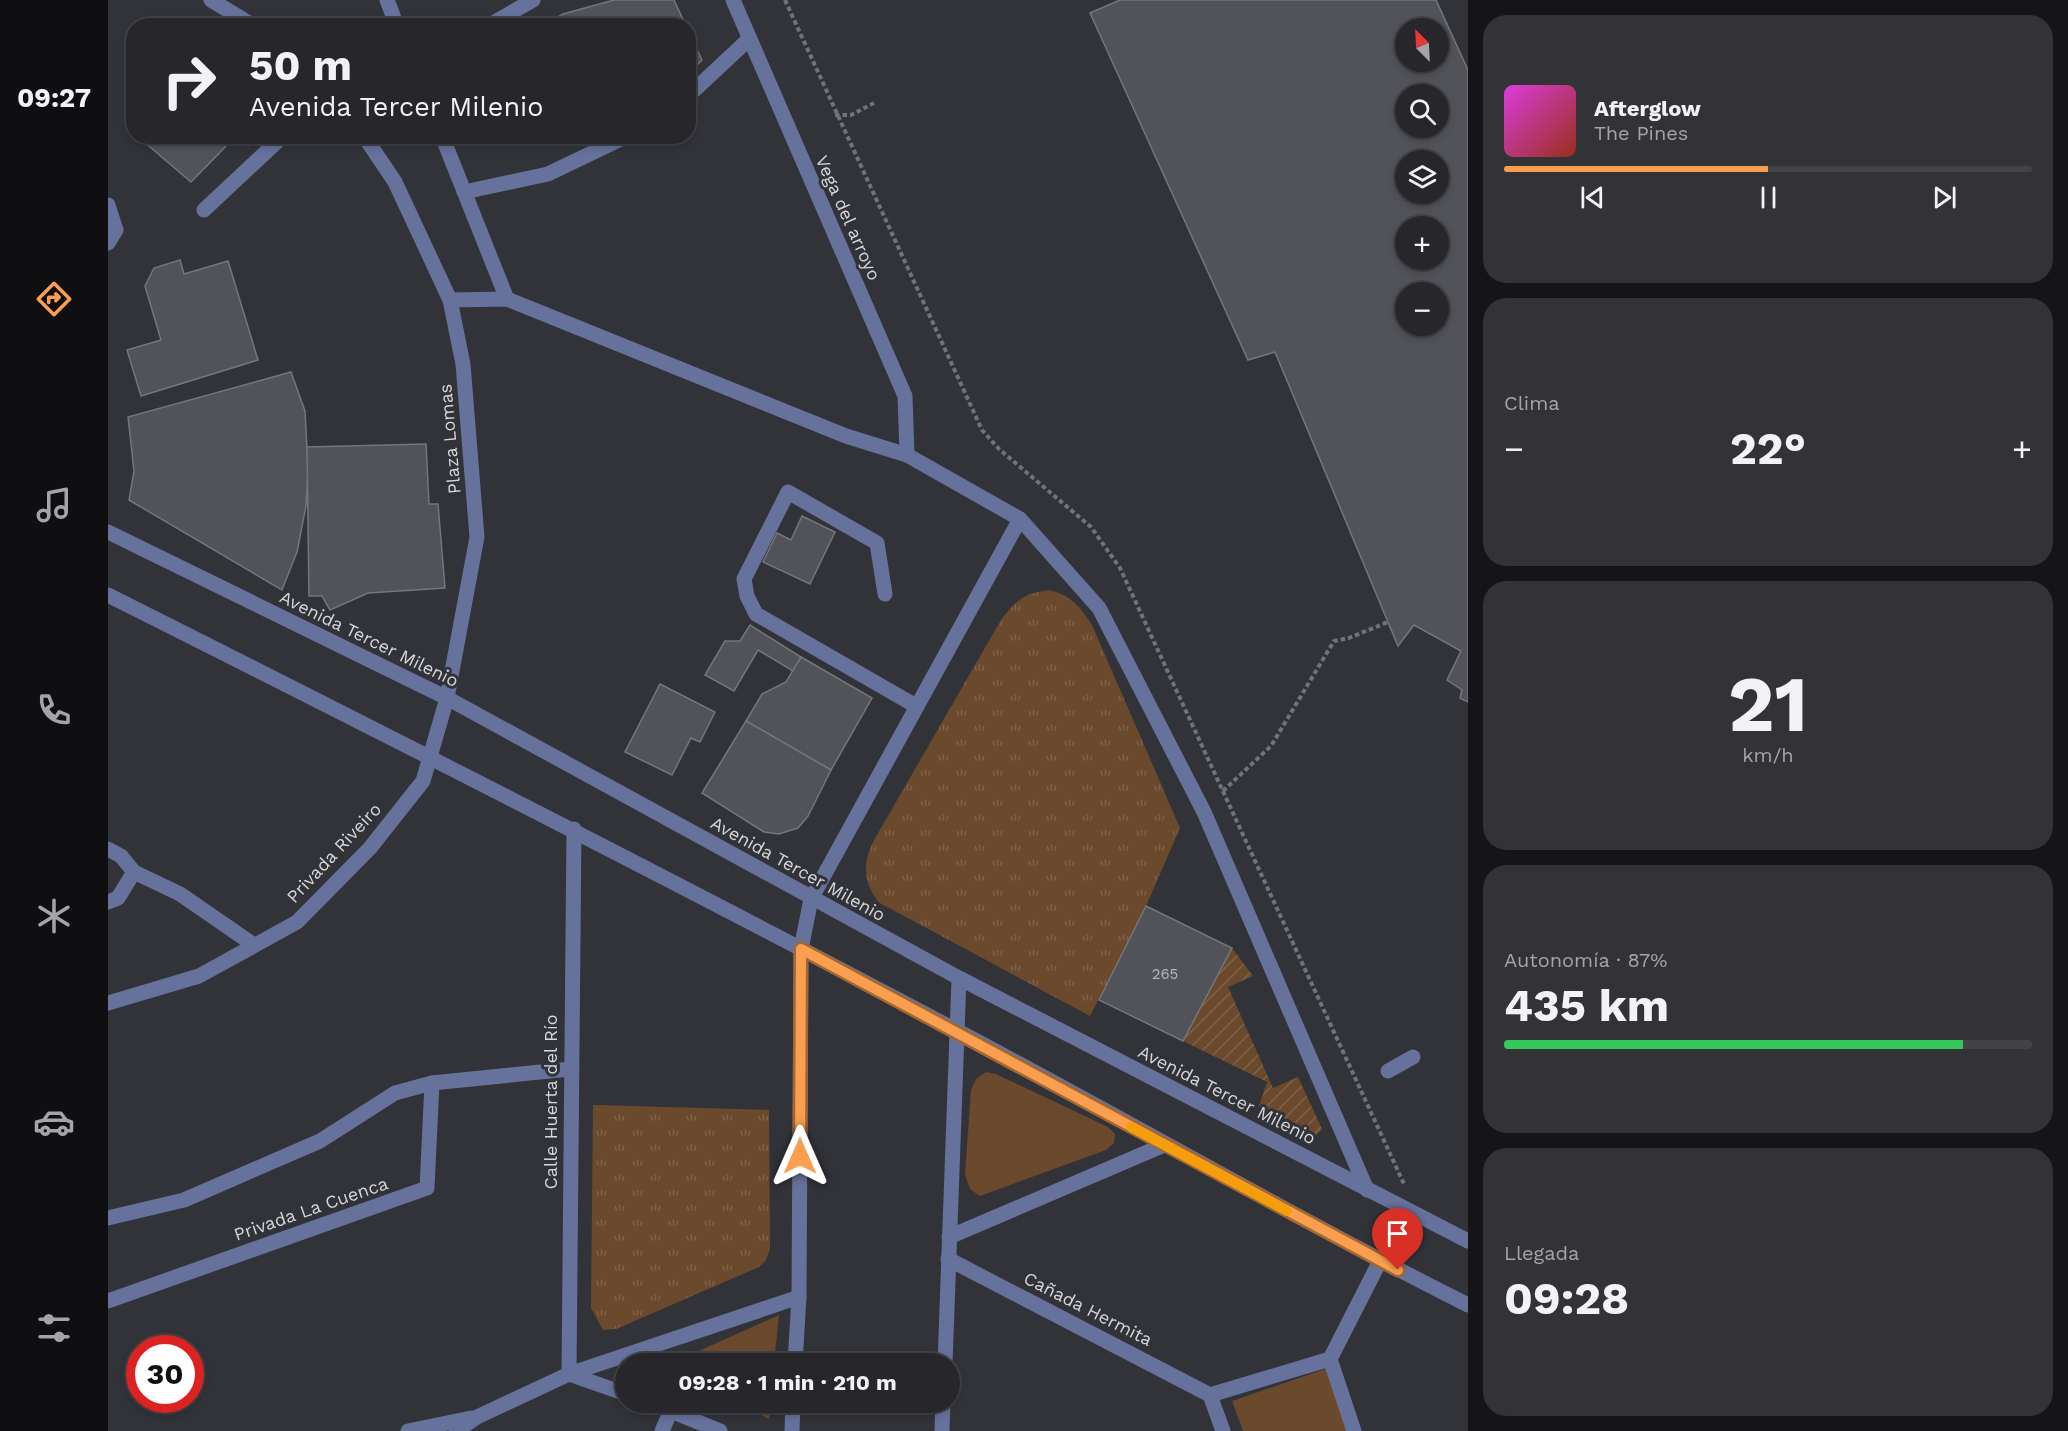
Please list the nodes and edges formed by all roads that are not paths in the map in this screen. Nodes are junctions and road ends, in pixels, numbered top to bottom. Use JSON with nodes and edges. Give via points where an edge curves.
{"nodes":[{"id":1,"x":211,"y":0,"type":"edge"},
{"id":2,"x":387,"y":0,"type":"edge"},
{"id":3,"x":533,"y":0,"type":"edge"},
{"id":4,"x":733,"y":0,"type":"edge"},
{"id":5,"x":241,"y":18,"type":"edge"},
{"id":6,"x":394,"y":18,"type":"edge"},
{"id":7,"x":502,"y":18,"type":"edge"},
{"id":8,"x":748,"y":39,"type":"junction"},
{"id":9,"x":696,"y":88,"type":"edge"},
{"id":10,"x":274,"y":144,"type":"edge"},
{"id":11,"x":369,"y":144,"type":"edge"},
{"id":12,"x":445,"y":144,"type":"edge"},
{"id":13,"x":610,"y":144,"type":"edge"},
{"id":14,"x":464,"y":192,"type":"junction"},
{"id":15,"x":108,"y":205,"type":"edge"},
{"id":16,"x":204,"y":210,"type":"dead end"},
{"id":17,"x":108,"y":243,"type":"edge"},
{"id":18,"x":507,"y":299,"type":"junction"},
{"id":19,"x":450,"y":300,"type":"junction"},
{"id":20,"x":907,"y":455,"type":"junction"},
{"id":21,"x":1020,"y":519,"type":"junction"},
{"id":22,"x":108,"y":532,"type":"edge"},
{"id":23,"x":885,"y":594,"type":"dead end"},
{"id":24,"x":108,"y":595,"type":"edge"},
{"id":25,"x":447,"y":698,"type":"junction"},
{"id":26,"x":916,"y":706,"type":"junction"},
{"id":27,"x":429,"y":757,"type":"junction"},
{"id":28,"x":574,"y":830,"type":"junction"},
{"id":29,"x":108,"y":849,"type":"edge"},
{"id":30,"x":134,"y":872,"type":"junction"},
{"id":31,"x":811,"y":899,"type":"junction"},
{"id":32,"x":108,"y":902,"type":"edge"},
{"id":33,"x":255,"y":945,"type":"junction"},
{"id":34,"x":801,"y":949,"type":"junction"},
{"id":35,"x":959,"y":978,"type":"junction"},
{"id":36,"x":108,"y":1003,"type":"edge"},
{"id":37,"x":957,"y":1030,"type":"junction"},
{"id":38,"x":1413,"y":1057,"type":"dead end"},
{"id":39,"x":570,"y":1069,"type":"junction"},
{"id":40,"x":1388,"y":1071,"type":"dead end"},
{"id":41,"x":432,"y":1083,"type":"junction"},
{"id":42,"x":1164,"y":1145,"type":"junction"},
{"id":43,"x":1366,"y":1190,"type":"junction"},
{"id":44,"x":108,"y":1218,"type":"edge"},
{"id":45,"x":949,"y":1237,"type":"junction"},
{"id":46,"x":1468,"y":1241,"type":"edge"},
{"id":47,"x":948,"y":1259,"type":"junction"},
{"id":48,"x":1380,"y":1261,"type":"junction"},
{"id":49,"x":799,"y":1297,"type":"junction"},
{"id":50,"x":108,"y":1301,"type":"edge"},
{"id":51,"x":1468,"y":1305,"type":"edge"},
{"id":52,"x":796,"y":1353,"type":"edge"},
{"id":53,"x":945,"y":1353,"type":"edge"},
{"id":54,"x":1330,"y":1359,"type":"junction"},
{"id":55,"x":569,"y":1374,"type":"junction"},
{"id":56,"x":615,"y":1390,"type":"edge"},
{"id":57,"x":1210,"y":1395,"type":"junction"},
{"id":58,"x":670,"y":1413,"type":"edge"},
{"id":59,"x":678,"y":1413,"type":"edge"},
{"id":60,"x":793,"y":1413,"type":"edge"},
{"id":61,"x":943,"y":1413,"type":"edge"},
{"id":62,"x":477,"y":1417,"type":"junction"},
{"id":63,"x":408,"y":1431,"type":"edge"},
{"id":64,"x":456,"y":1431,"type":"edge"},
{"id":65,"x":662,"y":1431,"type":"edge"},
{"id":66,"x":720,"y":1431,"type":"edge"},
{"id":67,"x":792,"y":1431,"type":"edge"},
{"id":68,"x":942,"y":1431,"type":"edge"},
{"id":69,"x":1223,"y":1431,"type":"edge"},
{"id":70,"x":1354,"y":1431,"type":"edge"}],
"edges":[{"from":1,"to":5,"type":"street"},
{"from":2,"to":6,"type":"street"},
{"from":3,"to":7,"type":"street"},
{"from":4,"to":8,"type":"street","name":"Vega del arroyo"},
{"from":8,"to":9,"type":"street"},
{"from":8,"to":20,"type":"street","name":"Vega del arroyo","via":[[905,396]]},
{"from":10,"to":16,"type":"street"},
{"from":11,"to":19,"type":"street","name":"Plaza Lomas","via":[[395,182]]},
{"from":12,"to":14,"type":"street"},
{"from":13,"to":14,"type":"street","via":[[548,174]]},
{"from":14,"to":18,"type":"street"},
{"from":15,"to":17,"type":"street","via":[[116,230]]},
{"from":18,"to":19,"type":"street"},
{"from":18,"to":20,"type":"street","via":[[846,436]]},
{"from":19,"to":25,"type":"street","name":"Plaza Lomas","via":[[463,364],[477,537]]},
{"from":20,"to":21,"type":"street"},
{"from":21,"to":26,"type":"street"},
{"from":21,"to":43,"type":"street","via":[[1099,608],[1204,812]]},
{"from":22,"to":25,"type":"street","name":"Avenida Tercer Milenio"},
{"from":23,"to":26,"type":"street","via":[[877,543],[788,492],[744,579],[756,614]]},
{"from":24,"to":27,"type":"street"},
{"from":25,"to":27,"type":"street","name":"Plaza Lomas"},
{"from":25,"to":31,"type":"street","name":"Avenida Tercer Milenio"},
{"from":26,"to":31,"type":"street"},
{"from":27,"to":28,"type":"street"},
{"from":27,"to":33,"type":"street","name":"Privada Riveiro","via":[[423,781],[370,848],[297,922]]},
{"from":28,"to":34,"type":"street"},
{"from":28,"to":39,"type":"street","name":"Calle Huerta del Río"},
{"from":29,"to":30,"type":"street","via":[[121,856]]},
{"from":30,"to":32,"type":"street","via":[[118,898]]},
{"from":30,"to":33,"type":"street","via":[[180,894]]},
{"from":31,"to":34,"type":"street"},
{"from":31,"to":35,"type":"street","name":"Avenida Tercer Milenio"},
{"from":33,"to":36,"type":"street","name":"Privada Riveiro","via":[[200,976]]},
{"from":34,"to":37,"type":"street"},
{"from":34,"to":49,"type":"street"},
{"from":35,"to":37,"type":"street"},
{"from":35,"to":43,"type":"street","name":"Avenida Tercer Milenio"},
{"from":37,"to":42,"type":"street"},
{"from":37,"to":45,"type":"street"},
{"from":38,"to":40,"type":"street"},
{"from":39,"to":41,"type":"street"},
{"from":39,"to":55,"type":"street","name":"Calle Huerta del Río"},
{"from":41,"to":44,"type":"street","via":[[395,1093],[320,1141],[184,1200]]},
{"from":41,"to":50,"type":"street","name":"Privada La Cuenca","via":[[427,1188]]},
{"from":42,"to":45,"type":"street"},
{"from":42,"to":48,"type":"street"},
{"from":43,"to":46,"type":"street","name":"Avenida Tercer Milenio"},
{"from":45,"to":47,"type":"street"},
{"from":47,"to":53,"type":"street"},
{"from":47,"to":57,"type":"street","name":"Cañada Hermita"},
{"from":48,"to":51,"type":"street"},
{"from":48,"to":54,"type":"street"},
{"from":49,"to":52,"type":"street"},
{"from":49,"to":55,"type":"street"},
{"from":54,"to":57,"type":"street"},
{"from":54,"to":70,"type":"street"},
{"from":55,"to":56,"type":"street"},
{"from":55,"to":62,"type":"street"},
{"from":57,"to":69,"type":"street"},
{"from":58,"to":65,"type":"street"},
{"from":59,"to":66,"type":"street"},
{"from":60,"to":67,"type":"street"},
{"from":61,"to":68,"type":"street"},
{"from":62,"to":63,"type":"street"},
{"from":62,"to":64,"type":"street"}]}
